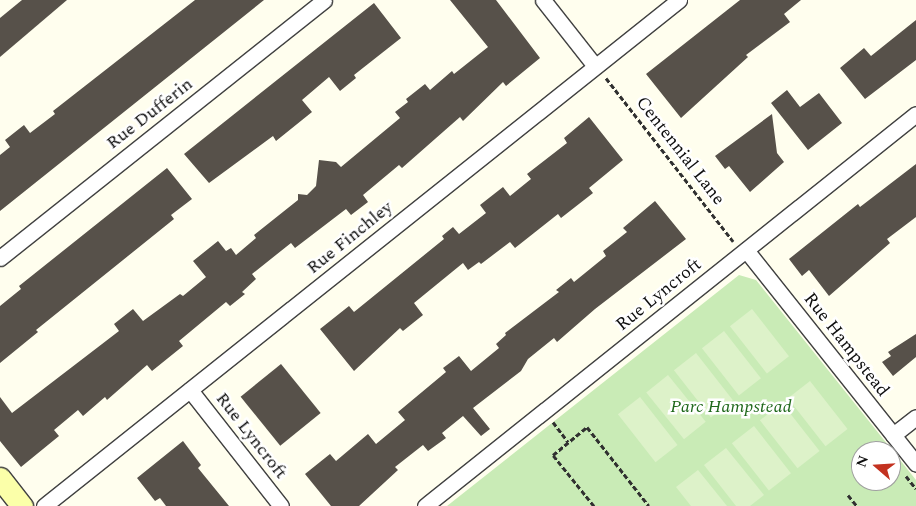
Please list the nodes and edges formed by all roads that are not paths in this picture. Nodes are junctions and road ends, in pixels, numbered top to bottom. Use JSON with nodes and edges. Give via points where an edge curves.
{"nodes":[{"id":1,"x":324,"y":0,"type":"edge"},
{"id":2,"x":543,"y":0,"type":"edge"},
{"id":3,"x":679,"y":0,"type":"edge"},
{"id":4,"x":600,"y":71,"type":"junction"},
{"id":5,"x":916,"y":114,"type":"edge"},
{"id":6,"x":740,"y":246,"type":"junction"},
{"id":7,"x":0,"y":258,"type":"edge"},
{"id":8,"x":190,"y":390,"type":"junction"},
{"id":9,"x":916,"y":417,"type":"edge"},
{"id":10,"x":893,"y":435,"type":"junction"},
{"id":11,"x":916,"y":464,"type":"edge"},
{"id":12,"x":0,"y":478,"type":"edge"},
{"id":13,"x":22,"y":506,"type":"edge"},
{"id":14,"x":44,"y":506,"type":"edge"},
{"id":15,"x":281,"y":506,"type":"edge"},
{"id":16,"x":425,"y":506,"type":"edge"}],
"edges":[{"from":1,"to":7,"type":"street","name":"Rue Dufferin"},
{"from":2,"to":4,"type":"street"},
{"from":3,"to":4,"type":"street","name":"Rue Finchley"},
{"from":4,"to":8,"type":"street","name":"Rue Finchley"},
{"from":5,"to":6,"type":"street","name":"Rue Lyncroft"},
{"from":6,"to":10,"type":"street","name":"Rue Hampstead"},
{"from":6,"to":16,"type":"street","name":"Rue Lyncroft"},
{"from":8,"to":14,"type":"street","name":"Rue Finchley"},
{"from":8,"to":15,"type":"street","name":"Rue Lyncroft"},
{"from":9,"to":10,"type":"street"},
{"from":10,"to":11,"type":"street","name":"Rue Hampstead"},
{"from":12,"to":13,"type":"main road"}]}
